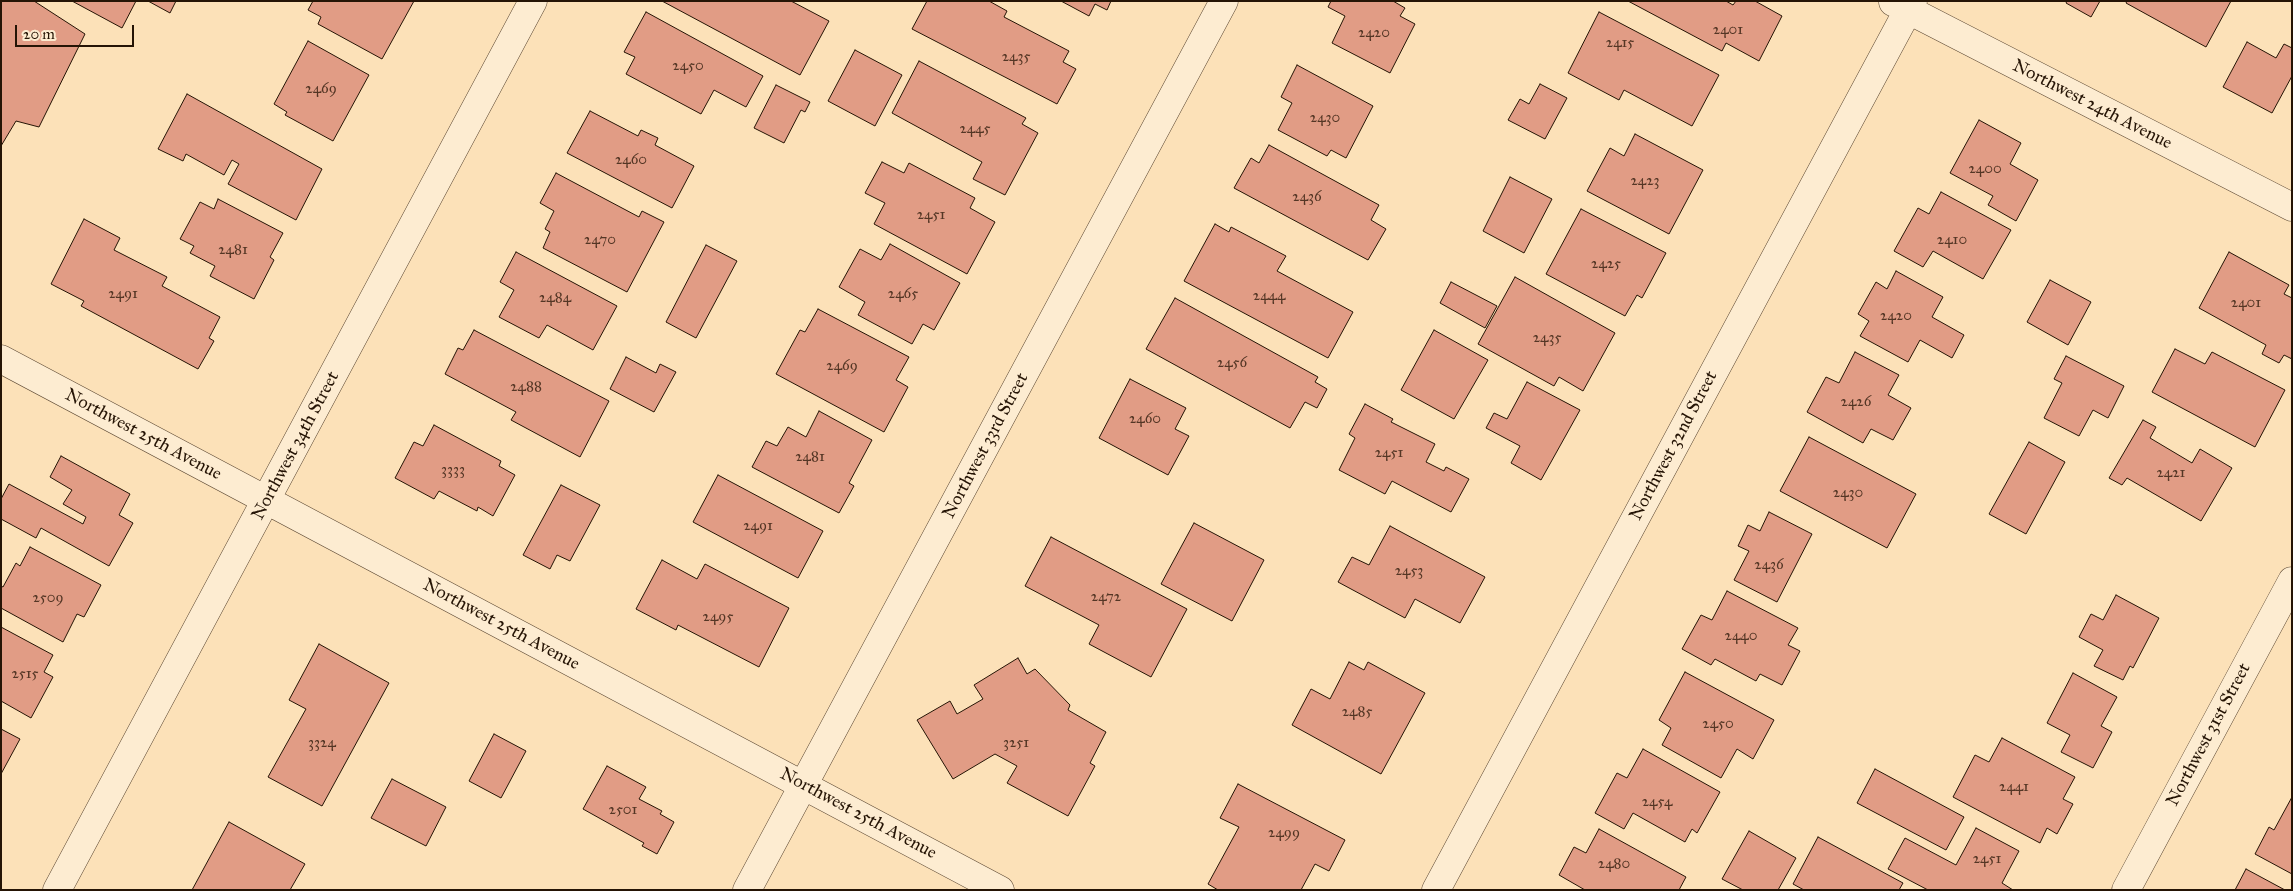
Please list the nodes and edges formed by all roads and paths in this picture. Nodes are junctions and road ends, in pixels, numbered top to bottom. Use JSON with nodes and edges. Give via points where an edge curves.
{"nodes":[{"id":1,"x":533,"y":1,"type":"edge"},
{"id":2,"x":1224,"y":1,"type":"edge"},
{"id":3,"x":1905,"y":4,"type":"edge"},
{"id":4,"x":2292,"y":207,"type":"edge"},
{"id":5,"x":1,"y":359,"type":"edge"},
{"id":6,"x":266,"y":501,"type":"junction"},
{"id":7,"x":2292,"y":581,"type":"edge"},
{"id":8,"x":804,"y":785,"type":"junction"},
{"id":9,"x":57,"y":890,"type":"edge"},
{"id":10,"x":747,"y":890,"type":"edge"},
{"id":11,"x":1000,"y":890,"type":"edge"},
{"id":12,"x":1436,"y":890,"type":"edge"},
{"id":13,"x":2126,"y":890,"type":"edge"}],
"edges":[{"from":1,"to":6,"type":"street","name":"Northwest 34th Street"},
{"from":2,"to":8,"type":"street","name":"Northwest 33rd Street"},
{"from":3,"to":4,"type":"street","name":"Northwest 24th Avenue"},
{"from":3,"to":12,"type":"street","name":"Northwest 32nd Street"},
{"from":5,"to":6,"type":"street","name":"Northwest 25th Avenue"},
{"from":6,"to":8,"type":"street","name":"Northwest 25th Avenue"},
{"from":6,"to":9,"type":"street","name":"Northwest 34th Street"},
{"from":7,"to":13,"type":"street","name":"Northwest 31st Street"},
{"from":8,"to":10,"type":"street","name":"Northwest 33rd Street"},
{"from":8,"to":11,"type":"street","name":"Northwest 25th Avenue"}]}
